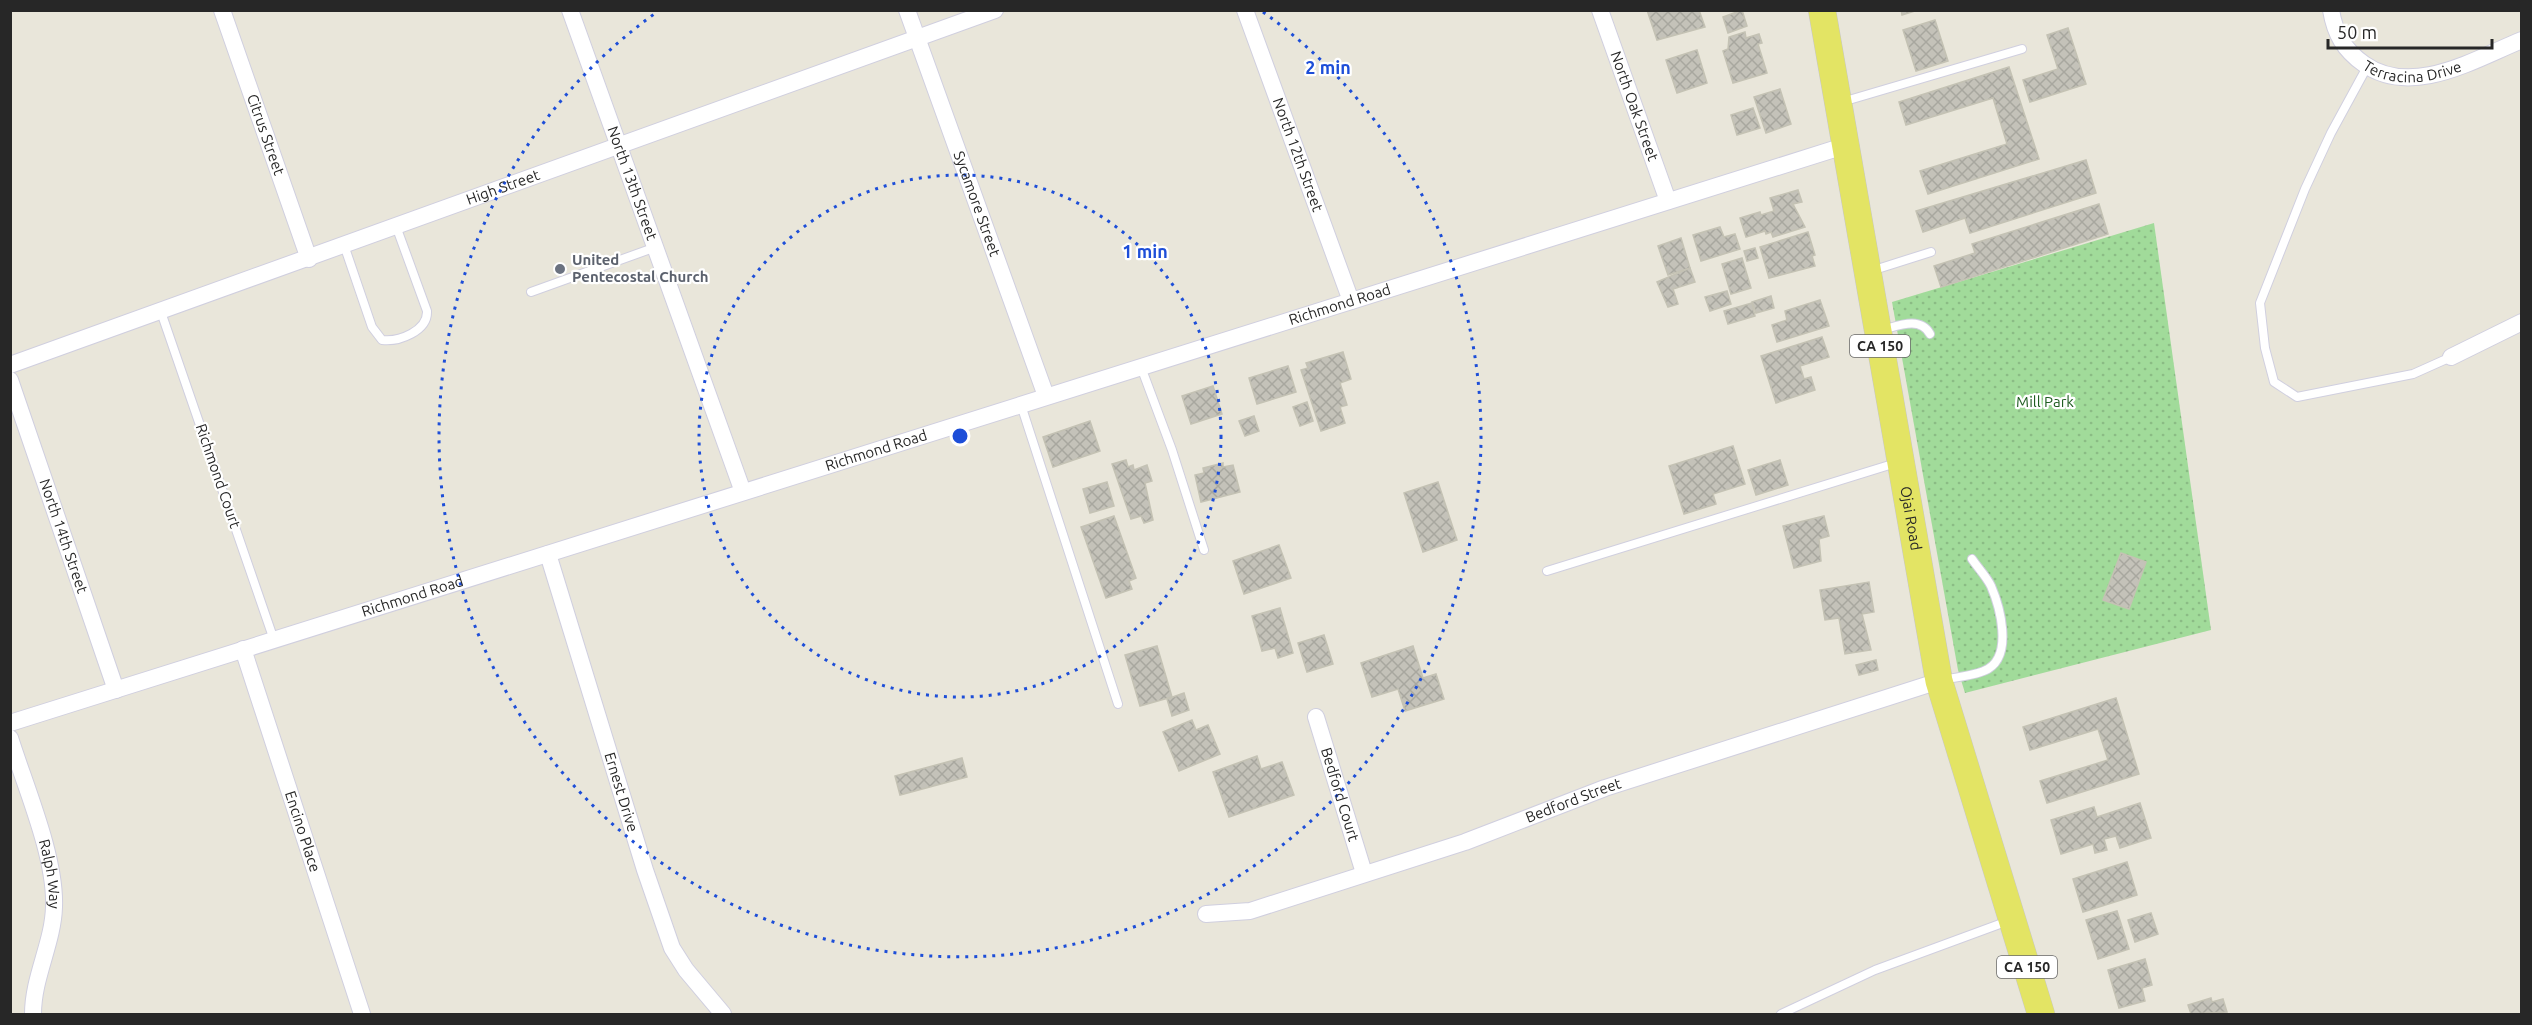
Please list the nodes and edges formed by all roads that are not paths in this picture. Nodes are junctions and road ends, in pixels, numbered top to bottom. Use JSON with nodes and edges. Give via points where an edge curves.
{"nodes":[{"id":1,"x":222,"y":10,"type":"edge"},
{"id":2,"x":570,"y":10,"type":"edge"},
{"id":3,"x":907,"y":10,"type":"edge"},
{"id":4,"x":995,"y":10,"type":"edge"},
{"id":5,"x":1245,"y":10,"type":"edge"},
{"id":6,"x":1600,"y":10,"type":"edge"},
{"id":7,"x":1822,"y":10,"type":"edge"},
{"id":8,"x":2331,"y":10,"type":"edge"},
{"id":9,"x":917,"y":39,"type":"junction"},
{"id":10,"x":2522,"y":40,"type":"edge"},
{"id":11,"x":2022,"y":49,"type":"dead end"},
{"id":12,"x":2367,"y":67,"type":"junction"},
{"id":13,"x":1838,"y":103,"type":"junction"},
{"id":14,"x":620,"y":146,"type":"junction"},
{"id":15,"x":1844,"y":146,"type":"junction"},
{"id":16,"x":1668,"y":201,"type":"junction"},
{"id":17,"x":396,"y":226,"type":"junction"},
{"id":18,"x":344,"y":245,"type":"junction"},
{"id":19,"x":657,"y":247,"type":"junction"},
{"id":20,"x":1931,"y":252,"type":"dead end"},
{"id":21,"x":309,"y":259,"type":"junction"},
{"id":22,"x":1868,"y":272,"type":"junction"},
{"id":23,"x":531,"y":292,"type":"dead end"},
{"id":24,"x":1351,"y":301,"type":"junction"},
{"id":25,"x":161,"y":312,"type":"junction"},
{"id":26,"x":2522,"y":322,"type":"edge"},
{"id":27,"x":1878,"y":331,"type":"junction"},
{"id":28,"x":1930,"y":334,"type":"dead end"},
{"id":29,"x":2451,"y":357,"type":"joint"},
{"id":30,"x":10,"y":365,"type":"edge"},
{"id":31,"x":1141,"y":367,"type":"junction"},
{"id":32,"x":10,"y":381,"type":"edge"},
{"id":33,"x":1046,"y":396,"type":"junction"},
{"id":34,"x":1021,"y":405,"type":"junction"},
{"id":35,"x":1900,"y":462,"type":"junction"},
{"id":36,"x":743,"y":492,"type":"junction"},
{"id":37,"x":1204,"y":550,"type":"dead end"},
{"id":38,"x":548,"y":554,"type":"junction"},
{"id":39,"x":1972,"y":559,"type":"dead end"},
{"id":40,"x":1547,"y":571,"type":"dead end"},
{"id":41,"x":274,"y":640,"type":"junction"},
{"id":42,"x":243,"y":649,"type":"junction"},
{"id":43,"x":1939,"y":681,"type":"junction"},
{"id":44,"x":116,"y":690,"type":"junction"},
{"id":45,"x":1118,"y":705,"type":"dead end"},
{"id":46,"x":1316,"y":717,"type":"dead end"},
{"id":47,"x":10,"y":723,"type":"edge"},
{"id":48,"x":10,"y":738,"type":"edge"},
{"id":49,"x":1364,"y":873,"type":"junction"},
{"id":50,"x":1206,"y":914,"type":"dead end"},
{"id":51,"x":2012,"y":920,"type":"junction"},
{"id":52,"x":33,"y":1014,"type":"edge"},
{"id":53,"x":362,"y":1014,"type":"edge"},
{"id":54,"x":723,"y":1014,"type":"edge"},
{"id":55,"x":1781,"y":1014,"type":"edge"},
{"id":56,"x":2042,"y":1014,"type":"edge"}],
"edges":[{"from":1,"to":21,"type":"street","name":"Citrus Street"},
{"from":2,"to":14,"type":"street","name":"North 13th Street"},
{"from":3,"to":9,"type":"street","name":"Sycamore Street"},
{"from":4,"to":9,"type":"street","name":"High Street"},
{"from":5,"to":24,"type":"street","name":"North 12th Street"},
{"from":6,"to":16,"type":"street","name":"North Oak Street"},
{"from":7,"to":13,"type":"main road","name":"Ojai Road","number":"CA 150"},
{"from":8,"to":12,"type":"street","name":"Terracina Drive","via":[[2338,37]]},
{"from":9,"to":14,"type":"street","name":"High Street"},
{"from":9,"to":33,"type":"street","name":"Sycamore Street"},
{"from":10,"to":12,"type":"street","name":"Terracina Drive","via":[[2420,77],[2392,76]]},
{"from":11,"to":13,"type":"lane"},
{"from":12,"to":29,"type":"lane","via":[[2305,189],[2260,303],[2274,382],[2297,397],[2413,374]]},
{"from":13,"to":15,"type":"main road","name":"Ojai Road","number":"CA 150"},
{"from":14,"to":17,"type":"street","name":"High Street"},
{"from":14,"to":19,"type":"street","name":"North 13th Street"},
{"from":15,"to":16,"type":"street","name":"Richmond Road"},
{"from":15,"to":22,"type":"main road","name":"Ojai Road","number":"CA 150"},
{"from":16,"to":24,"type":"street","name":"Richmond Road"},
{"from":17,"to":18,"type":"street","name":"High Street"},
{"from":17,"to":18,"type":"lane","via":[[428,320],[422,328],[390,341],[382,340],[372,327]]},
{"from":18,"to":21,"type":"street","name":"High Street"},
{"from":19,"to":23,"type":"lane"},
{"from":19,"to":36,"type":"street","name":"North 13th Street"},
{"from":20,"to":22,"type":"lane"},
{"from":21,"to":25,"type":"street","name":"High Street"},
{"from":22,"to":27,"type":"main road","name":"Ojai Road","number":"CA 150"},
{"from":24,"to":31,"type":"street","name":"Richmond Road"},
{"from":25,"to":30,"type":"street","name":"High Street"},
{"from":25,"to":41,"type":"lane","name":"Richmond Court"},
{"from":26,"to":29,"type":"street"},
{"from":27,"to":28,"type":"lane","via":[[1913,323],[1922,325]]},
{"from":27,"to":35,"type":"main road","name":"Ojai Road","number":"CA 150"},
{"from":31,"to":33,"type":"street","name":"Richmond Road"},
{"from":31,"to":37,"type":"lane"},
{"from":32,"to":44,"type":"street","name":"North 14th Street"},
{"from":33,"to":34,"type":"street","name":"Richmond Road"},
{"from":34,"to":36,"type":"street","name":"Richmond Road"},
{"from":34,"to":45,"type":"lane"},
{"from":35,"to":40,"type":"lane"},
{"from":35,"to":43,"type":"main road","name":"Ojai Road","number":"CA 150"},
{"from":36,"to":38,"type":"street","name":"Richmond Road"},
{"from":38,"to":41,"type":"street","name":"Richmond Road"},
{"from":38,"to":54,"type":"street","name":"Ernest Drive","via":[[668,938],[686,970]]},
{"from":39,"to":43,"type":"lane","via":[[1990,583],[1996,601],[2002,643],[1998,658],[1988,669]]},
{"from":41,"to":42,"type":"street","name":"Richmond Road"},
{"from":42,"to":44,"type":"street","name":"Richmond Road"},
{"from":42,"to":53,"type":"street","name":"Encino Place"},
{"from":43,"to":49,"type":"street","name":"Bedford Street","via":[[1614,784],[1465,842]]},
{"from":43,"to":51,"type":"main road","name":"Ojai Road","number":"CA 150"},
{"from":44,"to":47,"type":"street","name":"Richmond Road"},
{"from":46,"to":49,"type":"street","name":"Bedford Court"},
{"from":48,"to":52,"type":"street","name":"Ralph Way","via":[[54,886],[54,909],[35,985]]},
{"from":49,"to":50,"type":"street","name":"Bedford Street","via":[[1250,910]]},
{"from":51,"to":55,"type":"lane","via":[[1875,970]]},
{"from":51,"to":56,"type":"main road","name":"Ojai Road","number":"CA 150"}]}
